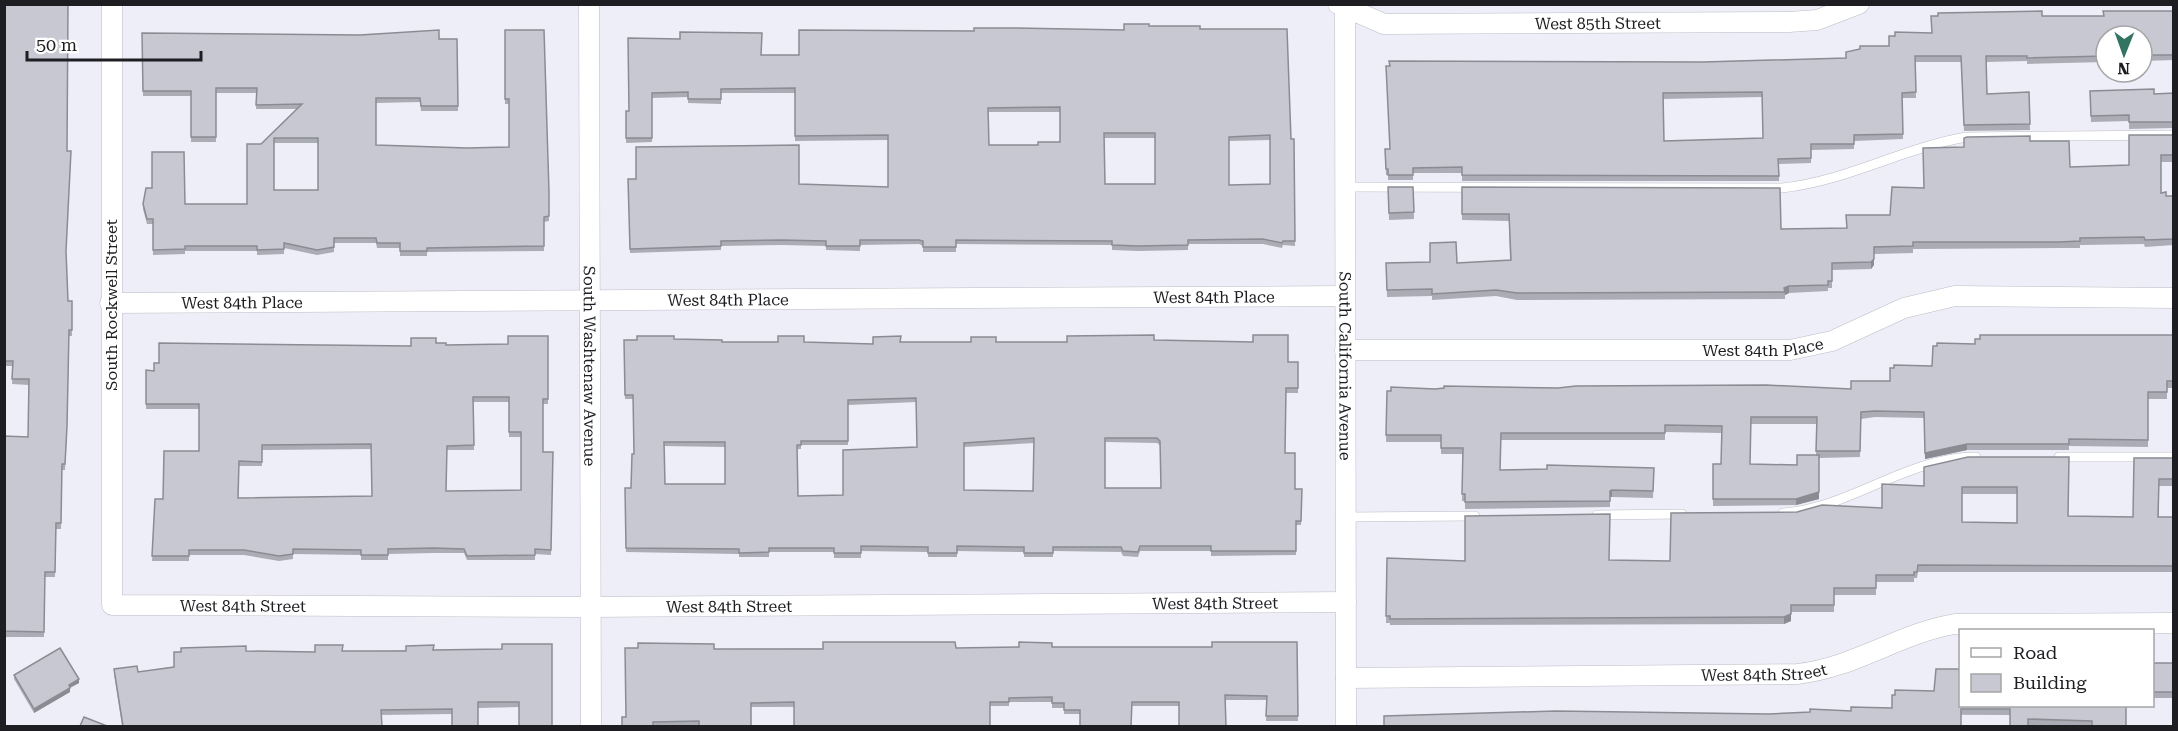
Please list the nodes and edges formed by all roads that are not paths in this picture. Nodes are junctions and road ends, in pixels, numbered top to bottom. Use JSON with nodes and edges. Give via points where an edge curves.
{"nodes":[{"id":1,"x":112,"y":4,"type":"edge"},
{"id":2,"x":589,"y":4,"type":"edge"},
{"id":3,"x":1859,"y":4,"type":"edge"},
{"id":4,"x":1342,"y":6,"type":"edge"},
{"id":5,"x":2174,"y":135,"type":"edge"},
{"id":6,"x":1345,"y":187,"type":"junction"},
{"id":7,"x":1345,"y":296,"type":"junction"},
{"id":8,"x":590,"y":298,"type":"junction"},
{"id":9,"x":2174,"y":298,"type":"edge"},
{"id":10,"x":110,"y":303,"type":"junction"},
{"id":11,"x":1345,"y":350,"type":"junction"},
{"id":12,"x":1990,"y":457,"type":"edge"},
{"id":13,"x":2047,"y":457,"type":"edge"},
{"id":14,"x":2174,"y":457,"type":"edge"},
{"id":15,"x":1687,"y":514,"type":"edge"},
{"id":16,"x":1769,"y":514,"type":"edge"},
{"id":17,"x":1582,"y":515,"type":"edge"},
{"id":18,"x":1489,"y":516,"type":"edge"},
{"id":19,"x":1346,"y":517,"type":"junction"},
{"id":20,"x":1346,"y":602,"type":"junction"},
{"id":21,"x":111,"y":605,"type":"joint"},
{"id":22,"x":591,"y":607,"type":"junction"},
{"id":23,"x":2174,"y":623,"type":"edge"},
{"id":24,"x":1346,"y":678,"type":"junction"},
{"id":25,"x":591,"y":726,"type":"edge"},
{"id":26,"x":1346,"y":726,"type":"edge"}],
"edges":[{"from":1,"to":10,"type":"street","name":"South Rockwell Street"},
{"from":2,"to":8,"type":"street","name":"South Washtenaw Avenue"},
{"from":3,"to":4,"type":"street","name":"West 85th Street","via":[[1817,20],[1789,22],[1384,24]]},
{"from":4,"to":6,"type":"street","name":"South California Avenue"},
{"from":5,"to":6,"type":"lane","via":[[1966,137],[1815,184],[1782,188]]},
{"from":6,"to":7,"type":"street","name":"South California Avenue"},
{"from":7,"to":8,"type":"street","name":"West 84th Place"},
{"from":7,"to":11,"type":"street","name":"South California Avenue"},
{"from":8,"to":10,"type":"street","name":"West 84th Place"},
{"from":8,"to":22,"type":"street","name":"South Washtenaw Avenue"},
{"from":9,"to":11,"type":"street","name":"West 84th Place","via":[[1955,296],[1904,308],[1832,341],[1790,350]]},
{"from":10,"to":21,"type":"street","name":"South Rockwell Street"},
{"from":11,"to":19,"type":"street","name":"South California Avenue"},
{"from":12,"to":16,"type":"lane","via":[[1942,460],[1819,507]]},
{"from":13,"to":14,"type":"lane"},
{"from":15,"to":17,"type":"lane"},
{"from":18,"to":19,"type":"lane"},
{"from":19,"to":20,"type":"street","name":"South California Avenue"},
{"from":20,"to":22,"type":"street","name":"West 84th Street"},
{"from":20,"to":24,"type":"street","name":"South California Avenue"},
{"from":21,"to":22,"type":"street","name":"West 84th Street"},
{"from":22,"to":25,"type":"street","name":"South Washtenaw Avenue"},
{"from":23,"to":24,"type":"street","name":"West 84th Street","via":[[1955,624],[1934,627],[1822,672],[1797,674]]},
{"from":24,"to":26,"type":"street","name":"South California Avenue"}]}
